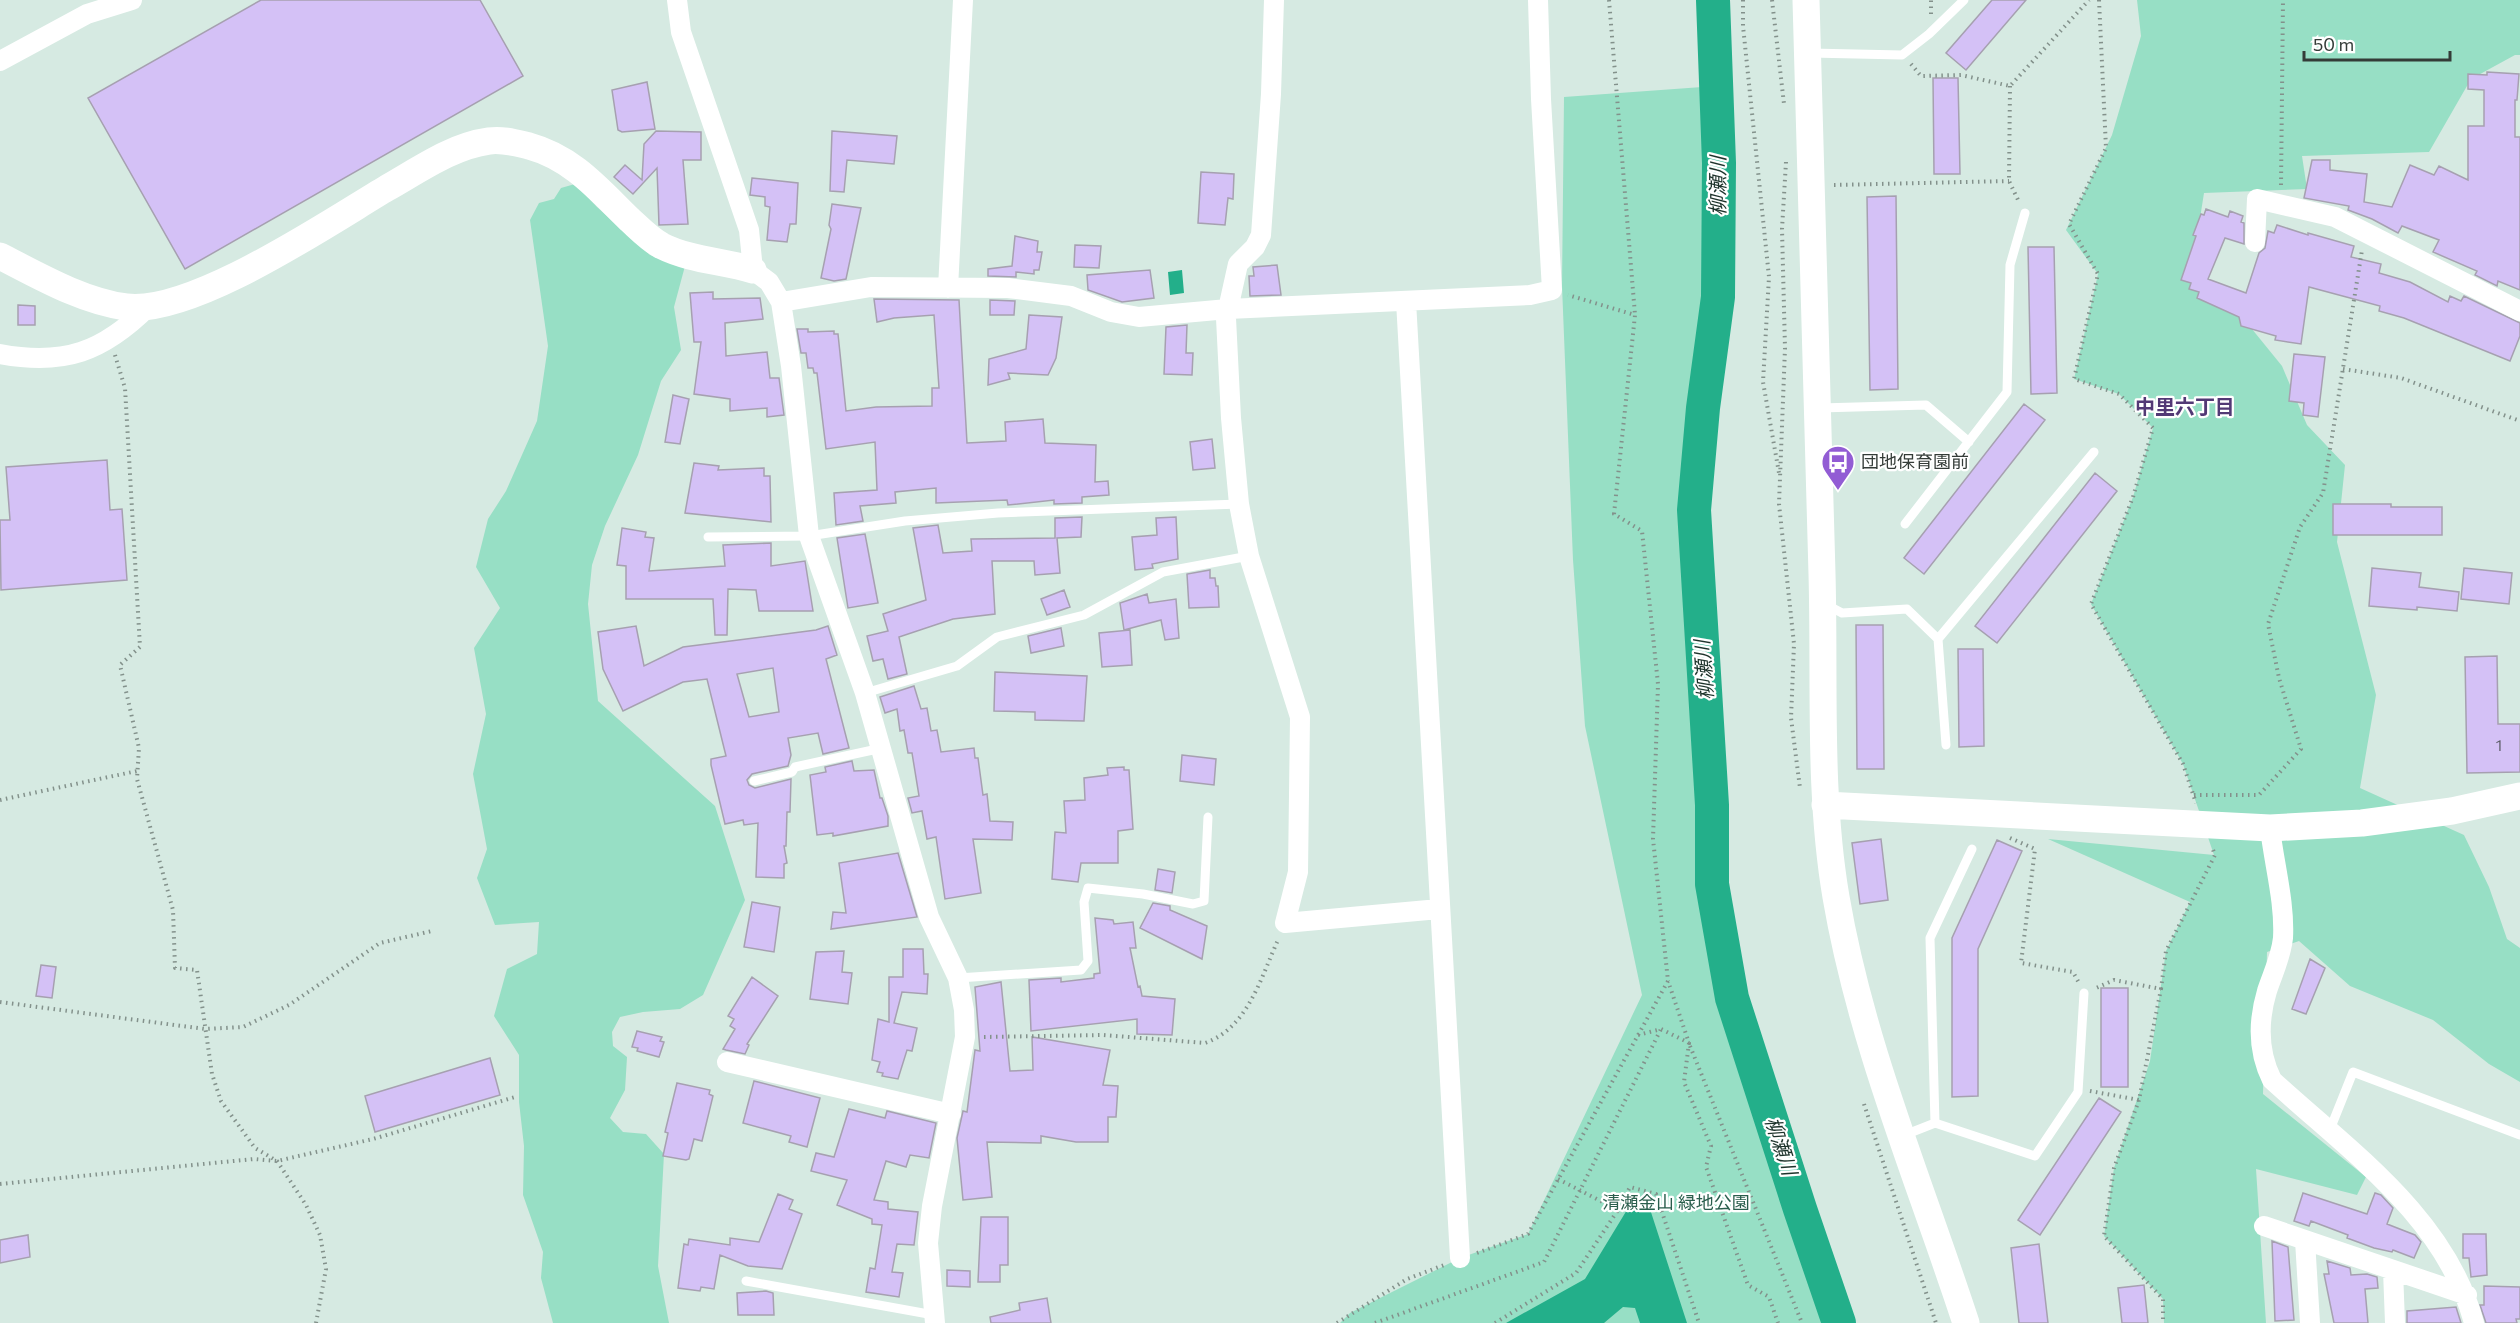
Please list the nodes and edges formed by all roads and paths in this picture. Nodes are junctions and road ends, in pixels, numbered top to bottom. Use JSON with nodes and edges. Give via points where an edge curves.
{"nodes":[{"id":1,"x":132,"y":0,"type":"edge"},
{"id":2,"x":677,"y":0,"type":"edge"},
{"id":3,"x":963,"y":0,"type":"edge"},
{"id":4,"x":1274,"y":0,"type":"edge"},
{"id":5,"x":1538,"y":0,"type":"edge"},
{"id":6,"x":1609,"y":0,"type":"edge"},
{"id":7,"x":1743,"y":0,"type":"edge"},
{"id":8,"x":1806,"y":0,"type":"edge"},
{"id":9,"x":1964,"y":0,"type":"edge"},
{"id":10,"x":2089,"y":0,"type":"edge"},
{"id":11,"x":2099,"y":0,"type":"edge"},
{"id":12,"x":2283,"y":0,"type":"edge"},
{"id":13,"x":1807,"y":52,"type":"junction"},
{"id":14,"x":1902,"y":55,"type":"junction"},
{"id":15,"x":0,"y":61,"type":"edge"},
{"id":16,"x":2010,"y":86,"type":"junction"},
{"id":17,"x":2008,"y":181,"type":"junction"},
{"id":18,"x":1812,"y":185,"type":"junction"},
{"id":19,"x":2280,"y":204,"type":"junction"},
{"id":20,"x":2025,"y":213,"type":"joint"},
{"id":21,"x":2365,"y":231,"type":"junction"},
{"id":22,"x":2255,"y":242,"type":"dead end"},
{"id":23,"x":0,"y":256,"type":"edge"},
{"id":24,"x":753,"y":270,"type":"junction"},
{"id":25,"x":948,"y":288,"type":"junction"},
{"id":26,"x":1552,"y":290,"type":"junction"},
{"id":27,"x":1406,"y":301,"type":"junction"},
{"id":28,"x":781,"y":302,"type":"junction"},
{"id":29,"x":149,"y":306,"type":"junction"},
{"id":30,"x":1228,"y":309,"type":"junction"},
{"id":31,"x":2520,"y":310,"type":"edge"},
{"id":32,"x":1635,"y":315,"type":"junction"},
{"id":33,"x":110,"y":341,"type":"junction"},
{"id":34,"x":0,"y":354,"type":"edge"},
{"id":35,"x":2343,"y":369,"type":"junction"},
{"id":36,"x":1818,"y":408,"type":"junction"},
{"id":37,"x":2520,"y":421,"type":"edge"},
{"id":38,"x":1969,"y":442,"type":"junction"},
{"id":39,"x":2094,"y":452,"type":"dead end"},
{"id":40,"x":1780,"y":480,"type":"dead end"},
{"id":41,"x":1239,"y":504,"type":"junction"},
{"id":42,"x":1905,"y":524,"type":"dead end"},
{"id":43,"x":809,"y":536,"type":"junction"},
{"id":44,"x":708,"y":537,"type":"dead end"},
{"id":45,"x":1249,"y":556,"type":"junction"},
{"id":46,"x":1823,"y":603,"type":"junction"},
{"id":47,"x":1938,"y":639,"type":"junction"},
{"id":48,"x":865,"y":693,"type":"junction"},
{"id":49,"x":1946,"y":745,"type":"dead end"},
{"id":50,"x":882,"y":748,"type":"junction"},
{"id":51,"x":137,"y":771,"type":"junction"},
{"id":52,"x":754,"y":781,"type":"dead end"},
{"id":53,"x":2194,"y":795,"type":"junction"},
{"id":54,"x":2520,"y":796,"type":"edge"},
{"id":55,"x":0,"y":800,"type":"edge"},
{"id":56,"x":1825,"y":805,"type":"junction"},
{"id":57,"x":1208,"y":817,"type":"dead end"},
{"id":58,"x":2204,"y":826,"type":"junction"},
{"id":59,"x":2270,"y":828,"type":"junction"},
{"id":60,"x":2007,"y":837,"type":"dead end"},
{"id":61,"x":1972,"y":849,"type":"dead end"},
{"id":62,"x":1439,"y":909,"type":"junction"},
{"id":63,"x":1285,"y":923,"type":"junction"},
{"id":64,"x":432,"y":931,"type":"dead end"},
{"id":65,"x":958,"y":978,"type":"junction"},
{"id":66,"x":1668,"y":981,"type":"junction"},
{"id":67,"x":2161,"y":989,"type":"junction"},
{"id":68,"x":2084,"y":993,"type":"junction"},
{"id":69,"x":0,"y":1002,"type":"edge"},
{"id":70,"x":205,"y":1029,"type":"junction"},
{"id":71,"x":1661,"y":1029,"type":"junction"},
{"id":72,"x":1638,"y":1035,"type":"junction"},
{"id":73,"x":965,"y":1037,"type":"junction"},
{"id":74,"x":1689,"y":1043,"type":"junction"},
{"id":75,"x":727,"y":1062,"type":"dead end"},
{"id":76,"x":2078,"y":1092,"type":"junction"},
{"id":77,"x":515,"y":1097,"type":"dead end"},
{"id":78,"x":2139,"y":1100,"type":"junction"},
{"id":79,"x":951,"y":1114,"type":"junction"},
{"id":80,"x":1935,"y":1123,"type":"junction"},
{"id":81,"x":2329,"y":1132,"type":"junction"},
{"id":82,"x":2520,"y":1135,"type":"edge"},
{"id":83,"x":1902,"y":1136,"type":"junction"},
{"id":84,"x":277,"y":1161,"type":"junction"},
{"id":85,"x":1558,"y":1179,"type":"junction"},
{"id":86,"x":0,"y":1184,"type":"edge"},
{"id":87,"x":1580,"y":1190,"type":"junction"},
{"id":88,"x":1618,"y":1210,"type":"junction"},
{"id":89,"x":2264,"y":1226,"type":"dead end"},
{"id":90,"x":2305,"y":1240,"type":"junction"},
{"id":91,"x":1460,"y":1258,"type":"junction"},
{"id":92,"x":2393,"y":1270,"type":"junction"},
{"id":93,"x":746,"y":1281,"type":"dead end"},
{"id":94,"x":2467,"y":1295,"type":"junction"},
{"id":95,"x":934,"y":1319,"type":"edge"},
{"id":96,"x":316,"y":1323,"type":"edge"},
{"id":97,"x":1337,"y":1323,"type":"edge"},
{"id":98,"x":1375,"y":1323,"type":"edge"},
{"id":99,"x":1495,"y":1323,"type":"edge"},
{"id":100,"x":1699,"y":1323,"type":"edge"},
{"id":101,"x":1778,"y":1323,"type":"edge"},
{"id":102,"x":1802,"y":1323,"type":"edge"},
{"id":103,"x":1966,"y":1323,"type":"edge"},
{"id":104,"x":2163,"y":1323,"type":"edge"},
{"id":105,"x":2310,"y":1323,"type":"edge"},
{"id":106,"x":2395,"y":1323,"type":"edge"},
{"id":107,"x":2474,"y":1323,"type":"edge"}],
"edges":[{"from":1,"to":15,"type":"street","via":[[87,14]]},
{"from":2,"to":24,"type":"street","via":[[681,32],[749,230]]},
{"from":3,"to":25,"type":"street"},
{"from":4,"to":30,"type":"street","via":[[1261,235],[1238,264]]},
{"from":5,"to":26,"type":"street"},
{"from":6,"to":32,"type":"path"},
{"from":7,"to":40,"type":"path","via":[[1769,277],[1763,382]]},
{"from":8,"to":13,"type":"street"},
{"from":9,"to":14,"type":"lane"},
{"from":10,"to":16,"type":"path"},
{"from":11,"to":53,"type":"path","via":[[2106,148],[2069,224],[2098,274],[2074,379],[2119,394],[2153,428],[2133,496],[2091,604],[2183,764]]},
{"from":12,"to":19,"type":"path"},
{"from":13,"to":14,"type":"lane"},
{"from":13,"to":18,"type":"street"},
{"from":14,"to":16,"type":"path","via":[[1921,76],[1961,75]]},
{"from":16,"to":17,"type":"path"},
{"from":17,"to":18,"type":"path"},
{"from":17,"to":20,"type":"path"},
{"from":18,"to":36,"type":"street"},
{"from":19,"to":21,"type":"street","via":[[2335,217]]},
{"from":19,"to":22,"type":"street","via":[[2257,199]]},
{"from":20,"to":38,"type":"lane","via":[[2010,265],[2007,392]]},
{"from":21,"to":31,"type":"street","via":[[2474,290]]},
{"from":21,"to":35,"type":"path"},
{"from":23,"to":29,"type":"street","via":[[65,288],[126,307]]},
{"from":24,"to":28,"type":"street","via":[[769,282]]},
{"from":24,"to":29,"type":"street","via":[[662,246],[576,167],[555,154],[511,141],[490,141],[459,149],[428,164],[262,262],[183,299]]},
{"from":25,"to":28,"type":"street","via":[[871,287]]},
{"from":25,"to":30,"type":"street","via":[[1008,288],[1071,296],[1111,312],[1139,317]]},
{"from":26,"to":27,"type":"street","via":[[1530,295]]},
{"from":26,"to":32,"type":"path"},
{"from":27,"to":30,"type":"street"},
{"from":27,"to":62,"type":"street"},
{"from":28,"to":43,"type":"street"},
{"from":29,"to":33,"type":"street"},
{"from":30,"to":41,"type":"street","via":[[1231,418]]},
{"from":32,"to":66,"type":"path","via":[[1614,514],[1642,531],[1658,684],[1653,839]]},
{"from":33,"to":34,"type":"street","via":[[57,357],[27,359]]},
{"from":33,"to":51,"type":"path","via":[[125,388],[140,647],[120,665],[139,748]]},
{"from":35,"to":37,"type":"path","via":[[2401,378]]},
{"from":35,"to":53,"type":"path","via":[[2324,493],[2300,527],[2268,624],[2279,678],[2301,749],[2259,795]]},
{"from":36,"to":38,"type":"lane","via":[[1926,405]]},
{"from":36,"to":46,"type":"street"},
{"from":38,"to":42,"type":"lane"},
{"from":39,"to":47,"type":"lane"},
{"from":41,"to":43,"type":"lane","via":[[998,513],[905,521]]},
{"from":41,"to":45,"type":"street"},
{"from":43,"to":44,"type":"lane"},
{"from":43,"to":48,"type":"street"},
{"from":45,"to":48,"type":"lane","via":[[1163,572],[1084,615],[997,637],[957,666]]},
{"from":45,"to":63,"type":"street","via":[[1300,717],[1298,872]]},
{"from":46,"to":47,"type":"lane","via":[[1842,613],[1907,609]]},
{"from":46,"to":56,"type":"street"},
{"from":47,"to":49,"type":"lane"},
{"from":48,"to":50,"type":"street"},
{"from":50,"to":52,"type":"lane","via":[[795,767],[792,772]]},
{"from":50,"to":65,"type":"street","via":[[929,917]]},
{"from":51,"to":55,"type":"path"},
{"from":51,"to":70,"type":"path","via":[[173,910],[175,968],[197,970]]},
{"from":53,"to":58,"type":"path"},
{"from":54,"to":59,"type":"street","via":[[2452,811],[2362,823]]},
{"from":56,"to":58,"type":"street"},
{"from":56,"to":83,"type":"street","via":[[1847,951],[1863,1017]]},
{"from":57,"to":65,"type":"lane","via":[[1204,901],[1193,904],[1088,888],[1084,902],[1088,961],[1080,970]]},
{"from":58,"to":59,"type":"street"},
{"from":58,"to":67,"type":"path","via":[[2215,855],[2166,951]]},
{"from":59,"to":81,"type":"street","via":[[2284,914],[2279,960],[2262,1018],[2263,1063],[2272,1080]]},
{"from":60,"to":68,"type":"path","via":[[2035,849],[2020,963],[2073,972]]},
{"from":61,"to":80,"type":"lane","via":[[1930,938]]},
{"from":62,"to":63,"type":"street"},
{"from":62,"to":91,"type":"street"},
{"from":63,"to":73,"type":"path","via":[[1245,1012],[1216,1039],[1205,1043],[1103,1035]]},
{"from":64,"to":70,"type":"path","via":[[380,943],[289,1005],[243,1027]]},
{"from":65,"to":73,"type":"street"},
{"from":66,"to":72,"type":"path"},
{"from":66,"to":74,"type":"path"},
{"from":67,"to":68,"type":"path","via":[[2114,980]]},
{"from":67,"to":78,"type":"path"},
{"from":68,"to":76,"type":"lane"},
{"from":69,"to":70,"type":"path"},
{"from":70,"to":84,"type":"path","via":[[221,1101],[255,1148]]},
{"from":71,"to":72,"type":"path"},
{"from":71,"to":74,"type":"path"},
{"from":71,"to":87,"type":"path"},
{"from":72,"to":85,"type":"path"},
{"from":73,"to":79,"type":"street"},
{"from":74,"to":101,"type":"path","via":[[1684,1082],[1711,1146],[1706,1167],[1748,1285],[1769,1297]]},
{"from":74,"to":102,"type":"path"},
{"from":75,"to":79,"type":"street"},
{"from":76,"to":78,"type":"path","via":[[2099,1091]]},
{"from":76,"to":80,"type":"lane","via":[[2035,1156]]},
{"from":77,"to":84,"type":"path","via":[[373,1139]]},
{"from":78,"to":104,"type":"path","via":[[2114,1168],[2104,1236],[2163,1299]]},
{"from":79,"to":95,"type":"street","via":[[928,1243]]},
{"from":80,"to":83,"type":"lane"},
{"from":81,"to":82,"type":"lane","via":[[2353,1072]]},
{"from":81,"to":94,"type":"street","via":[[2384,1179],[2422,1223]]},
{"from":83,"to":103,"type":"street"},
{"from":84,"to":86,"type":"path","via":[[254,1159]]},
{"from":84,"to":96,"type":"path","via":[[320,1234],[326,1269]]},
{"from":85,"to":87,"type":"path"},
{"from":85,"to":91,"type":"path","via":[[1527,1234]]},
{"from":87,"to":88,"type":"path"},
{"from":87,"to":98,"type":"path","via":[[1544,1262]]},
{"from":88,"to":99,"type":"path","via":[[1576,1273]]},
{"from":88,"to":100,"type":"path","via":[[1630,1187],[1656,1194]]},
{"from":89,"to":90,"type":"street"},
{"from":90,"to":92,"type":"street"},
{"from":90,"to":105,"type":"street"},
{"from":91,"to":97,"type":"path","via":[[1407,1279]]},
{"from":92,"to":94,"type":"street"},
{"from":92,"to":106,"type":"street"},
{"from":93,"to":95,"type":"lane"},
{"from":94,"to":107,"type":"street"}]}
